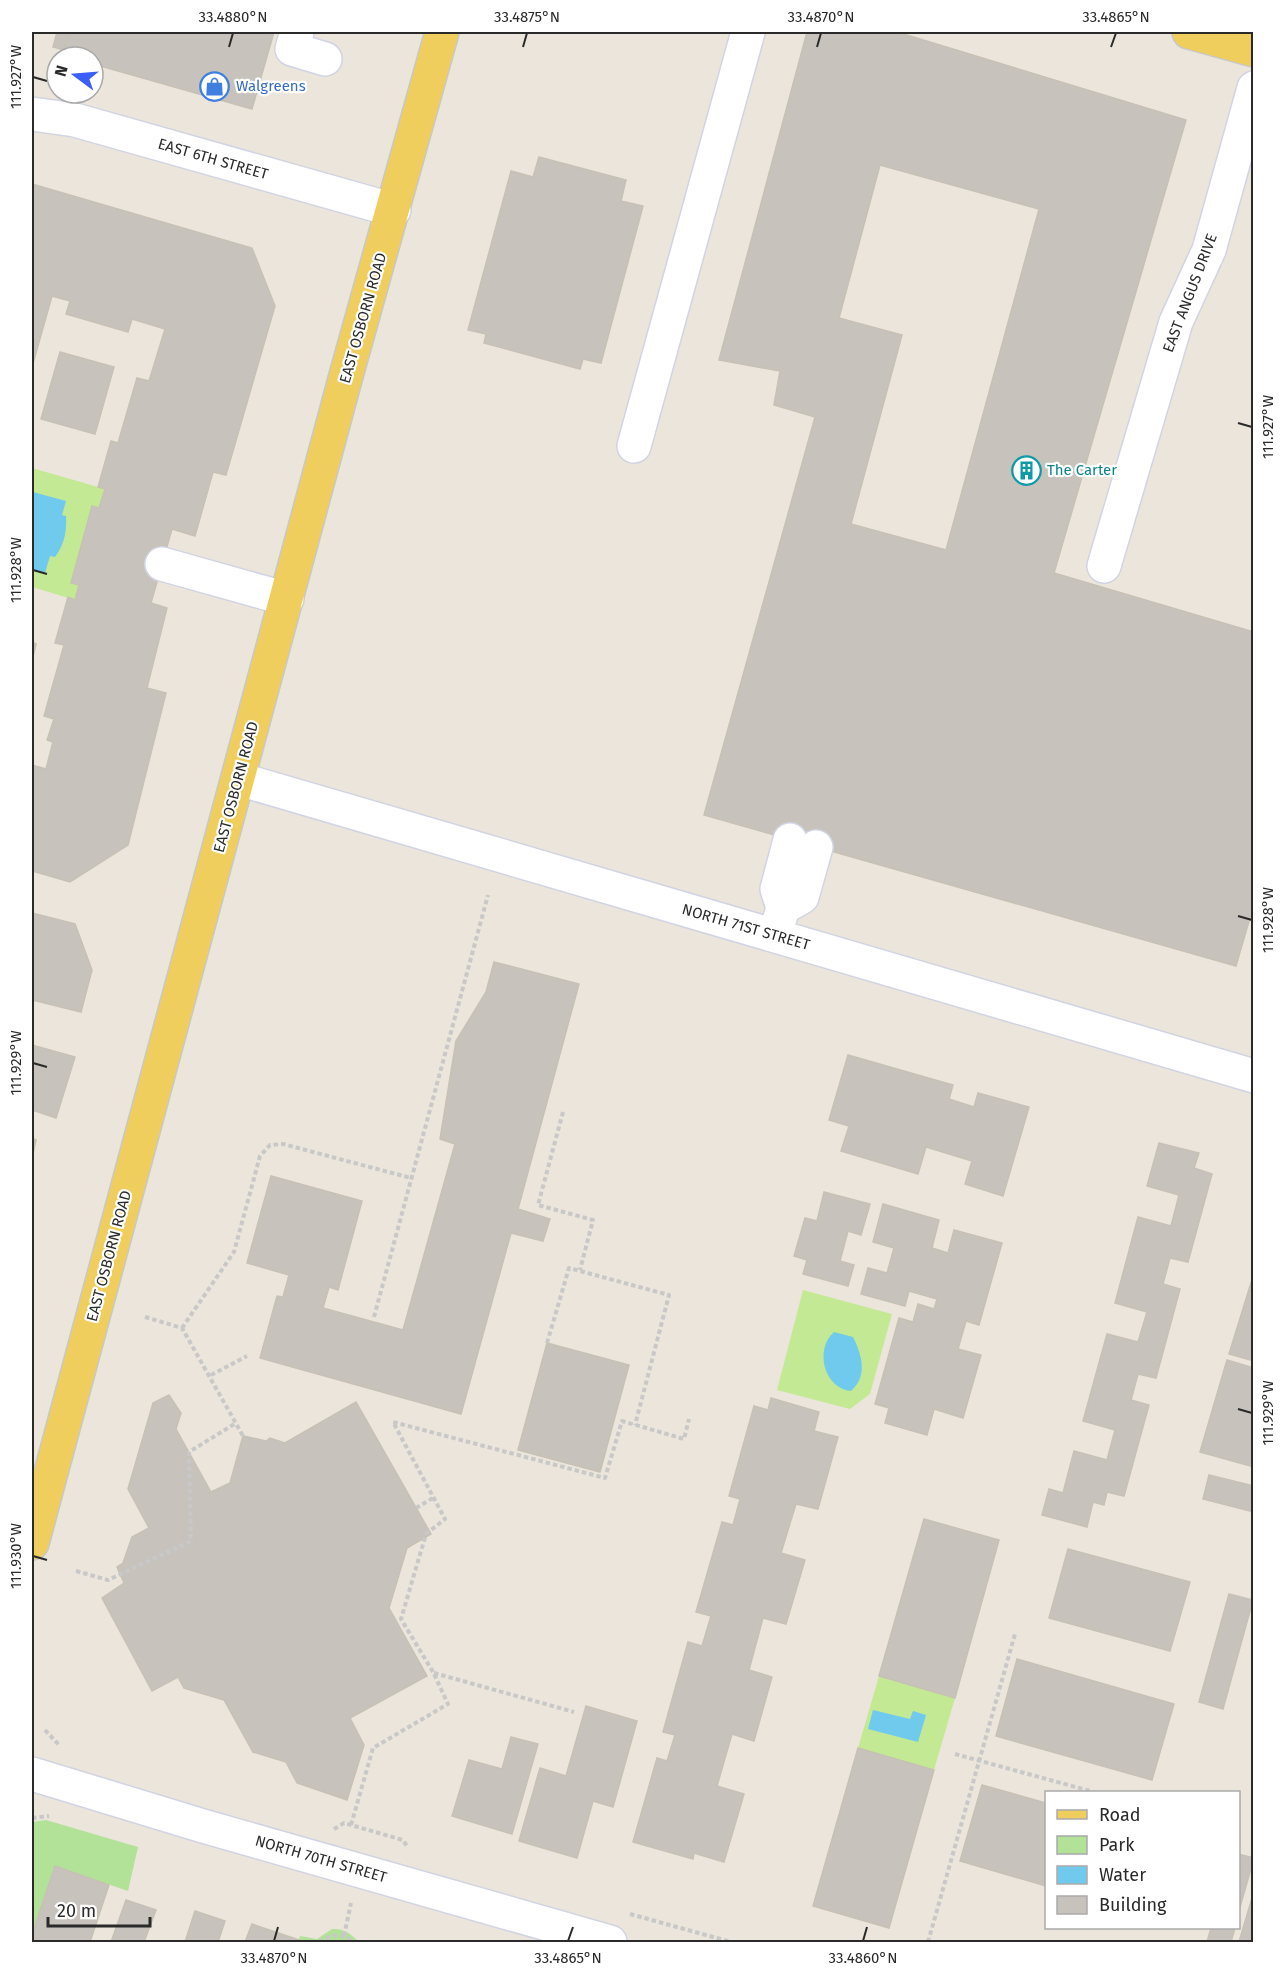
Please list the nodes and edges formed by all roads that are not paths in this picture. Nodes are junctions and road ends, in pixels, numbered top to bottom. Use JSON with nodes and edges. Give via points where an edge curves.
{"nodes":[{"id":1,"x":297,"y":32,"type":"edge"},
{"id":2,"x":442,"y":32,"type":"edge"},
{"id":3,"x":748,"y":32,"type":"edge"},
{"id":4,"x":1189,"y":32,"type":"edge"},
{"id":5,"x":1254,"y":50,"type":"edge"},
{"id":6,"x":325,"y":59,"type":"dead end"},
{"id":7,"x":1254,"y":88,"type":"edge"},
{"id":8,"x":32,"y":114,"type":"edge"},
{"id":9,"x":393,"y":210,"type":"junction"},
{"id":10,"x":634,"y":446,"type":"dead end"},
{"id":11,"x":162,"y":564,"type":"dead end"},
{"id":12,"x":1104,"y":566,"type":"dead end"},
{"id":13,"x":287,"y":599,"type":"junction"},
{"id":14,"x":239,"y":779,"type":"junction"},
{"id":15,"x":803,"y":843,"type":"dead end"},
{"id":16,"x":779,"y":921,"type":"junction"},
{"id":17,"x":1254,"y":1076,"type":"edge"},
{"id":18,"x":32,"y":1543,"type":"edge"},
{"id":19,"x":32,"y":1774,"type":"edge"},
{"id":20,"x":610,"y":1942,"type":"edge"}],
"edges":[{"from":1,"to":6,"type":"street","via":[[292,50]]},
{"from":2,"to":9,"type":"main road","name":"EAST OSBORN ROAD"},
{"from":3,"to":10,"type":"street"},
{"from":4,"to":5,"type":"main road"},
{"from":7,"to":12,"type":"street","name":"EAST ANGUS DRIVE","via":[[1209,250],[1176,322]]},
{"from":8,"to":9,"type":"street","name":"EAST 6TH STREET","via":[[75,120]]},
{"from":9,"to":13,"type":"main road","name":"EAST OSBORN ROAD"},
{"from":11,"to":13,"type":"street"},
{"from":13,"to":14,"type":"main road","name":"EAST OSBORN ROAD"},
{"from":14,"to":16,"type":"street","name":"NORTH 71ST STREET"},
{"from":14,"to":18,"type":"main road","name":"EAST OSBORN ROAD"},
{"from":15,"to":16,"type":"street","via":[[802,897]]},
{"from":16,"to":17,"type":"street","name":"NORTH 71ST STREET"},
{"from":19,"to":20,"type":"street","name":"NORTH 70TH STREET"}]}
